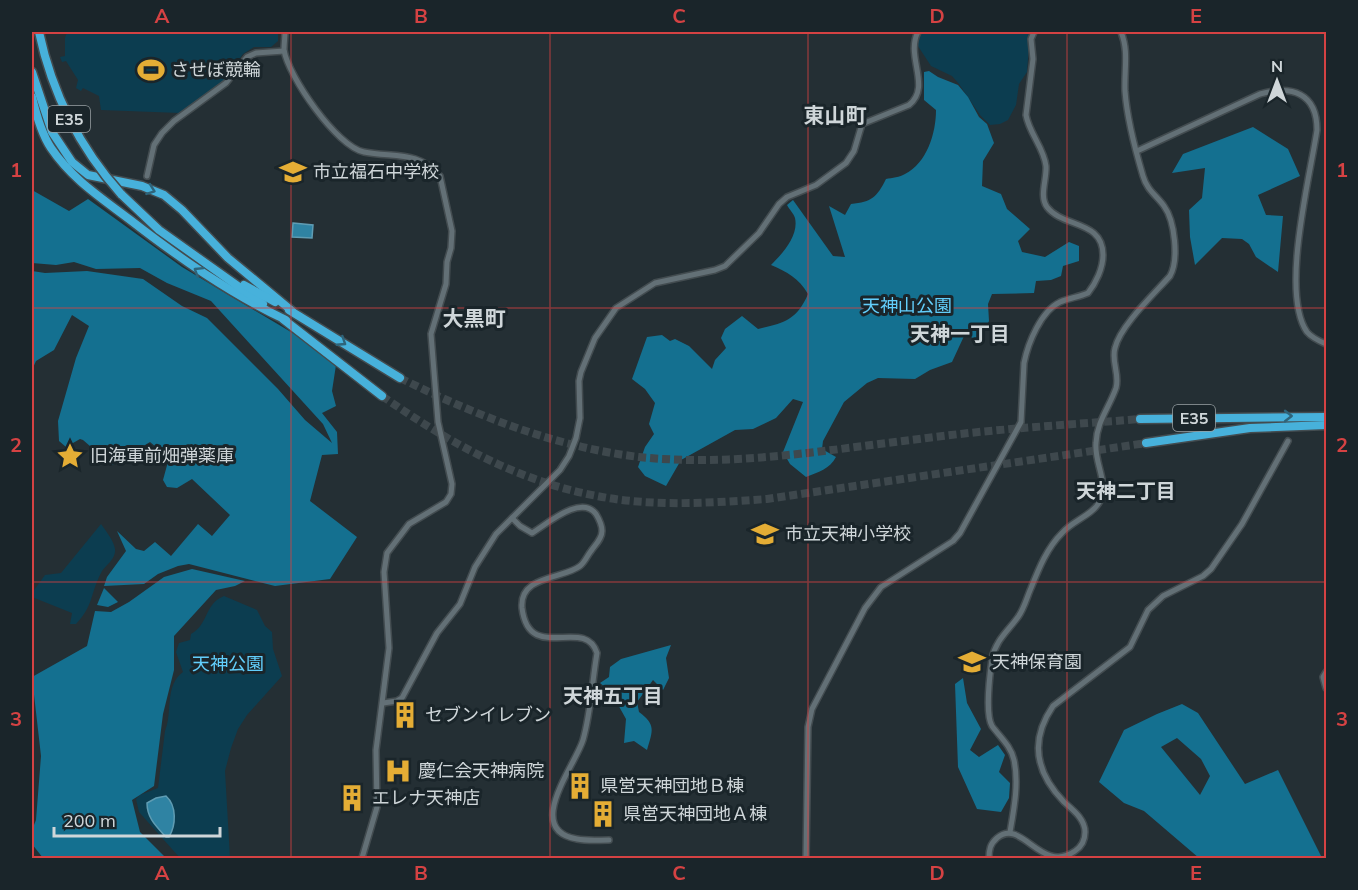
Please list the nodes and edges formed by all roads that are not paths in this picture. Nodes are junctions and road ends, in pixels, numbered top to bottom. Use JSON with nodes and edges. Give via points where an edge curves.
{"nodes":[{"id":1,"x":39,"y":32,"type":"edge"},
{"id":2,"x":285,"y":32,"type":"edge"},
{"id":3,"x":918,"y":32,"type":"edge"},
{"id":4,"x":1034,"y":32,"type":"edge"},
{"id":5,"x":1122,"y":32,"type":"edge"},
{"id":6,"x":284,"y":51,"type":"junction"},
{"id":7,"x":32,"y":72,"type":"edge"},
{"id":8,"x":32,"y":97,"type":"edge"},
{"id":9,"x":1137,"y":151,"type":"junction"},
{"id":10,"x":147,"y":176,"type":"dead end"},
{"id":11,"x":212,"y":268,"type":"junction"},
{"id":12,"x":292,"y":311,"type":"junction"},
{"id":13,"x":286,"y":320,"type":"junction"},
{"id":14,"x":1326,"y":344,"type":"edge"},
{"id":15,"x":400,"y":378,"type":"tunnel mouth"},
{"id":16,"x":382,"y":396,"type":"tunnel mouth"},
{"id":17,"x":1326,"y":417,"type":"edge"},
{"id":18,"x":1140,"y":419,"type":"tunnel mouth"},
{"id":19,"x":1326,"y":425,"type":"edge"},
{"id":20,"x":1288,"y":441,"type":"dead end"},
{"id":21,"x":1146,"y":443,"type":"tunnel mouth"},
{"id":22,"x":512,"y":518,"type":"junction"},
{"id":23,"x":1326,"y":672,"type":"edge"},
{"id":24,"x":1326,"y":688,"type":"edge"},
{"id":25,"x":383,"y":702,"type":"junction"},
{"id":26,"x":1010,"y":832,"type":"junction"},
{"id":27,"x":609,"y":840,"type":"dead end"},
{"id":28,"x":362,"y":858,"type":"edge"},
{"id":29,"x":806,"y":858,"type":"edge"},
{"id":30,"x":989,"y":858,"type":"edge"}],
"edges":[{"from":1,"to":11,"type":"highway","number":"E35","bridge":true,"via":[[51,77],[88,154],[121,194],[159,230]]},
{"from":2,"to":6,"type":"street"},
{"from":3,"to":22,"type":"street","via":[[913,47],[919,82],[914,102],[862,123],[846,163],[816,185],[787,197],[759,233],[725,266],[655,283],[616,308],[595,338],[581,372],[580,418],[569,456]]},
{"from":4,"to":29,"type":"street","via":[[1026,115],[1046,163],[1044,198],[1056,214],[1097,237],[1103,248],[1101,267],[1088,293],[1058,303],[1044,317],[1024,363],[1021,422],[960,533],[881,587],[865,608],[812,709],[808,727]]},
{"from":5,"to":9,"type":"street","via":[[1126,48],[1125,90]]},
{"from":6,"to":10,"type":"street","via":[[247,57],[226,83],[174,121],[154,145]]},
{"from":6,"to":25,"type":"street","via":[[315,109],[343,141],[356,150],[410,156],[435,170],[440,176],[452,231],[446,284],[431,334],[436,411],[451,494],[446,502],[409,524],[387,553],[384,572],[389,648]]},
{"from":7,"to":12,"type":"highway","one_way":true,"via":[[52,132],[72,162],[88,175],[142,186],[164,195],[228,258]]},
{"from":13,"to":8,"type":"highway","one_way":true,"via":[[186,263],[86,188],[51,148]]},
{"from":9,"to":14,"type":"street","via":[[1260,94],[1276,89],[1305,97],[1314,108],[1317,130],[1299,238],[1297,301],[1307,331]]},
{"from":9,"to":26,"type":"street","via":[[1148,189],[1166,208],[1170,220],[1175,244],[1174,269],[1122,332],[1115,348],[1116,387],[1103,413],[1096,445],[1095,458],[1104,485],[1100,501],[1063,531],[1051,547],[1019,616],[994,650],[989,719],[1011,750],[1016,771]]},
{"from":11,"to":12,"type":"highway","number":"E35"},
{"from":11,"to":13,"type":"highway","number":"E35"},
{"from":12,"to":15,"type":"highway","number":"E35","one_way":true},
{"from":13,"to":16,"type":"highway","number":"E35"},
{"from":18,"to":17,"type":"highway","number":"E35","one_way":true},
{"from":19,"to":21,"type":"highway","number":"E35","via":[[1250,428]]},
{"from":20,"to":26,"type":"street","via":[[1242,524],[1211,569],[1163,596],[1142,619],[1130,647],[1053,706],[1046,717],[1040,740],[1040,765],[1046,781],[1082,821],[1085,833],[1079,848],[1068,855],[1052,857]]},
{"from":22,"to":25,"type":"street","via":[[482,555],[460,604],[437,633],[402,698]]},
{"from":22,"to":27,"type":"street","via":[[532,533],[571,509],[585,507],[592,510],[601,524],[598,542],[579,567],[532,586],[524,595],[522,606],[532,633],[539,637],[582,637],[595,647],[583,740],[554,800],[552,816],[564,836]]},
{"from":23,"to":24,"type":"street"},
{"from":25,"to":28,"type":"street","via":[[376,750],[377,807]]},
{"from":26,"to":30,"type":"street","via":[[993,842]]}]}
